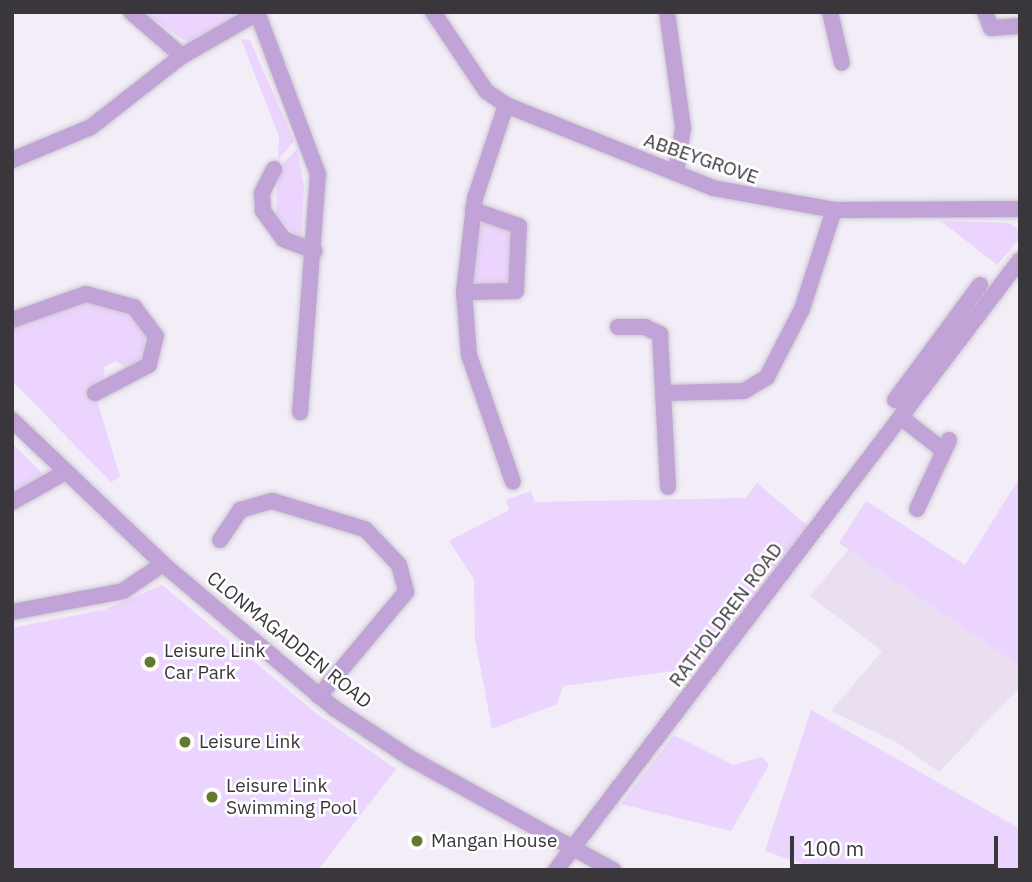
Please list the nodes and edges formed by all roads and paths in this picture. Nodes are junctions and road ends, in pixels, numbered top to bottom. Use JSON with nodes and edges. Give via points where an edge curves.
{"nodes":[{"id":1,"x":131,"y":12,"type":"edge"},
{"id":2,"x":433,"y":12,"type":"edge"},
{"id":3,"x":667,"y":12,"type":"edge"},
{"id":4,"x":830,"y":12,"type":"edge"},
{"id":5,"x":985,"y":12,"type":"edge"},
{"id":6,"x":257,"y":13,"type":"edge"},
{"id":7,"x":1020,"y":26,"type":"edge"},
{"id":8,"x":182,"y":55,"type":"junction"},
{"id":9,"x":842,"y":63,"type":"dead end"},
{"id":10,"x":506,"y":105,"type":"junction"},
{"id":11,"x":12,"y":160,"type":"edge"},
{"id":12,"x":274,"y":169,"type":"dead end"},
{"id":13,"x":676,"y":173,"type":"junction"},
{"id":14,"x":1020,"y":209,"type":"edge"},
{"id":15,"x":473,"y":210,"type":"junction"},
{"id":16,"x":834,"y":210,"type":"junction"},
{"id":17,"x":315,"y":251,"type":"junction"},
{"id":18,"x":1020,"y":260,"type":"edge"},
{"id":19,"x":980,"y":285,"type":"dead end"},
{"id":20,"x":464,"y":292,"type":"junction"},
{"id":21,"x":12,"y":320,"type":"edge"},
{"id":22,"x":618,"y":327,"type":"dead end"},
{"id":23,"x":920,"y":380,"type":"junction"},
{"id":24,"x":95,"y":393,"type":"dead end"},
{"id":25,"x":666,"y":393,"type":"junction"},
{"id":26,"x":895,"y":400,"type":"dead end"},
{"id":27,"x":300,"y":412,"type":"dead end"},
{"id":28,"x":902,"y":418,"type":"junction"},
{"id":29,"x":12,"y":421,"type":"edge"},
{"id":30,"x":66,"y":472,"type":"junction"},
{"id":31,"x":513,"y":482,"type":"dead end"},
{"id":32,"x":668,"y":487,"type":"dead end"},
{"id":33,"x":12,"y":502,"type":"edge"},
{"id":34,"x":917,"y":509,"type":"dead end"},
{"id":35,"x":220,"y":540,"type":"dead end"},
{"id":36,"x":163,"y":564,"type":"junction"},
{"id":37,"x":12,"y":611,"type":"edge"},
{"id":38,"x":319,"y":696,"type":"junction"},
{"id":39,"x":571,"y":851,"type":"junction"},
{"id":40,"x":556,"y":870,"type":"edge"},
{"id":41,"x":613,"y":870,"type":"edge"}],
"edges":[{"from":1,"to":8,"type":"street"},
{"from":2,"to":10,"type":"street","name":"ABBEYGROVE","via":[[486,91]]},
{"from":3,"to":13,"type":"street","via":[[683,128]]},
{"from":4,"to":9,"type":"street"},
{"from":5,"to":7,"type":"street","via":[[991,28]]},
{"from":6,"to":8,"type":"street"},
{"from":6,"to":17,"type":"street","via":[[313,149],[319,200]]},
{"from":8,"to":11,"type":"street","via":[[91,127]]},
{"from":10,"to":13,"type":"street","name":"ABBEYGROVE"},
{"from":10,"to":15,"type":"street"},
{"from":12,"to":17,"type":"street","via":[[262,193],[263,211],[283,239]]},
{"from":13,"to":16,"type":"street","name":"ABBEYGROVE","via":[[755,200]]},
{"from":14,"to":16,"type":"street","name":"ABBEYGROVE"},
{"from":15,"to":20,"type":"street"},
{"from":15,"to":20,"type":"street","via":[[519,226],[516,291]]},
{"from":16,"to":25,"type":"street","via":[[802,309],[767,377],[744,391]]},
{"from":17,"to":27,"type":"street"},
{"from":18,"to":23,"type":"street","name":"RATHOLDREN ROAD"},
{"from":19,"to":23,"type":"street","name":"RATHOLDREN ROAD"},
{"from":20,"to":31,"type":"street","via":[[469,355]]},
{"from":21,"to":24,"type":"street","via":[[86,294],[115,296],[134,307],[156,336],[149,365]]},
{"from":22,"to":25,"type":"street","via":[[660,334]]},
{"from":23,"to":26,"type":"street","name":"RATHOLDREN ROAD"},
{"from":23,"to":28,"type":"street","name":"RATHOLDREN ROAD"},
{"from":25,"to":32,"type":"street"},
{"from":28,"to":34,"type":"street","via":[[947,446]]},
{"from":28,"to":39,"type":"street","name":"RATHOLDREN ROAD"},
{"from":29,"to":30,"type":"street","name":"CLONMAGADDEN ROAD"},
{"from":30,"to":33,"type":"street"},
{"from":30,"to":36,"type":"street","name":"CLONMAGADDEN ROAD"},
{"from":35,"to":38,"type":"street","via":[[240,510],[272,501],[365,528],[399,565],[406,592]]},
{"from":36,"to":37,"type":"street","via":[[145,582]]},
{"from":36,"to":38,"type":"street","name":"CLONMAGADDEN ROAD"},
{"from":38,"to":39,"type":"street","name":"CLONMAGADDEN ROAD","via":[[410,758]]},
{"from":39,"to":40,"type":"street","name":"RATHOLDREN ROAD"},
{"from":39,"to":41,"type":"street","name":"CLONMAGADDEN ROAD"}]}
